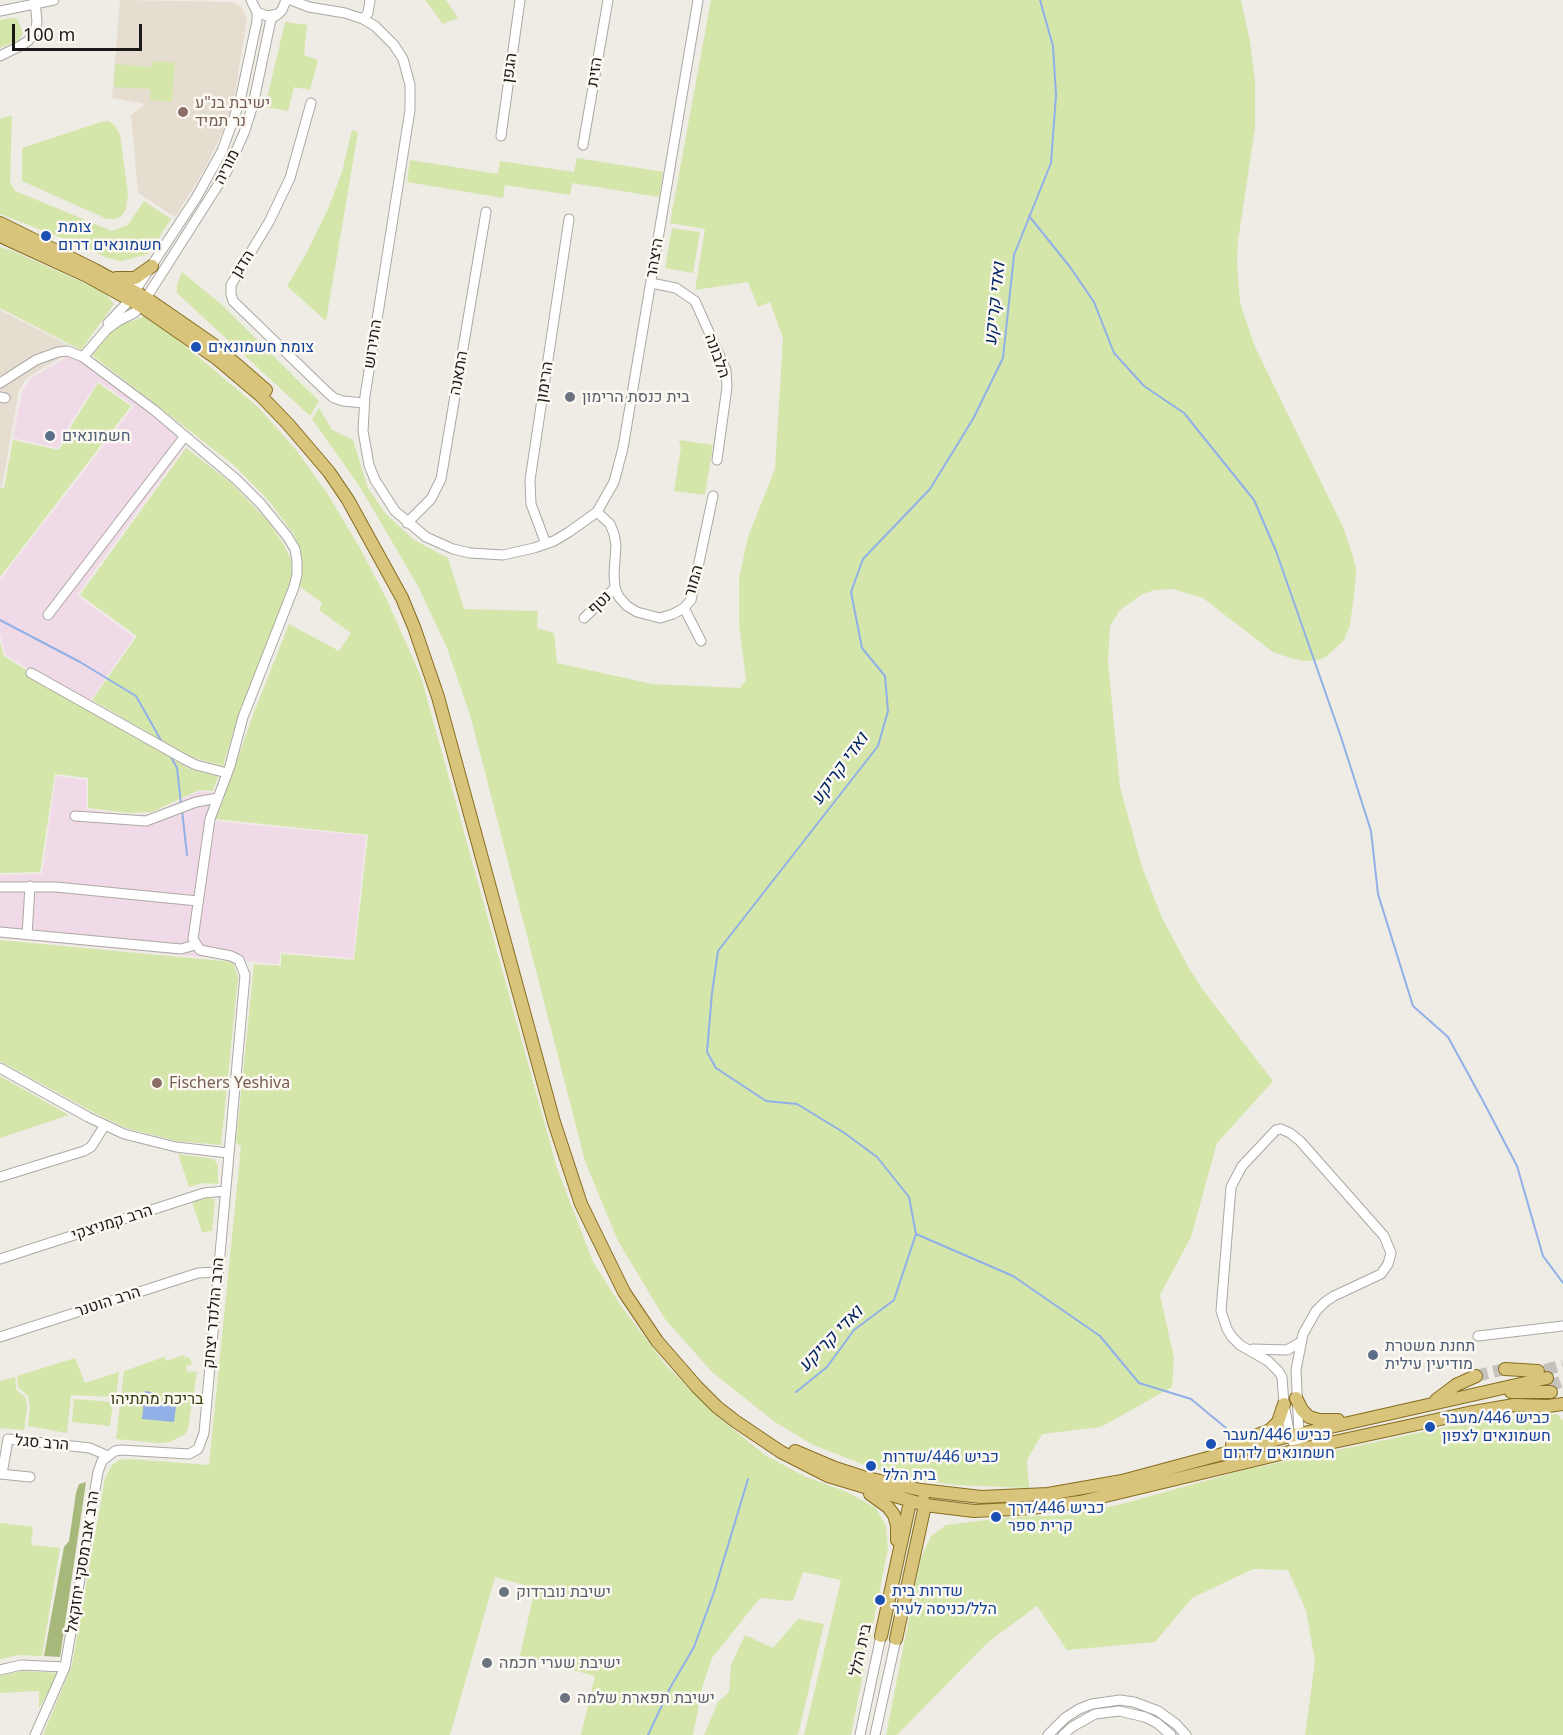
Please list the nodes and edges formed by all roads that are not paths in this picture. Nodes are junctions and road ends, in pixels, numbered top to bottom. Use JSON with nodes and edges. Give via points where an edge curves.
{"nodes":[{"id":1,"x":54,"y":0,"type":"edge"},
{"id":2,"x":245,"y":0,"type":"edge"},
{"id":3,"x":286,"y":0,"type":"edge"},
{"id":4,"x":291,"y":0,"type":"edge"},
{"id":5,"x":370,"y":0,"type":"edge"},
{"id":6,"x":520,"y":0,"type":"edge"},
{"id":7,"x":608,"y":0,"type":"edge"},
{"id":8,"x":698,"y":0,"type":"edge"},
{"id":9,"x":35,"y":2,"type":"edge"},
{"id":10,"x":254,"y":6,"type":"edge"},
{"id":11,"x":309,"y":7,"type":"junction"},
{"id":12,"x":0,"y":12,"type":"edge"},
{"id":13,"x":280,"y":12,"type":"junction"},
{"id":14,"x":363,"y":19,"type":"junction"},
{"id":15,"x":0,"y":56,"type":"edge"},
{"id":16,"x":311,"y":103,"type":"dead end"},
{"id":17,"x":501,"y":136,"type":"dead end"},
{"id":18,"x":583,"y":145,"type":"dead end"},
{"id":19,"x":486,"y":212,"type":"dead end"},
{"id":20,"x":570,"y":219,"type":"dead end"},
{"id":21,"x":0,"y":223,"type":"edge"},
{"id":22,"x":0,"y":236,"type":"edge"},
{"id":23,"x":152,"y":266,"type":"junction"},
{"id":24,"x":105,"y":275,"type":"junction"},
{"id":25,"x":651,"y":284,"type":"junction"},
{"id":26,"x":132,"y":296,"type":"junction"},
{"id":27,"x":143,"y":302,"type":"junction"},
{"id":28,"x":98,"y":338,"type":"junction"},
{"id":29,"x":83,"y":357,"type":"junction"},
{"id":30,"x":0,"y":382,"type":"edge"},
{"id":31,"x":364,"y":403,"type":"junction"},
{"id":32,"x":185,"y":436,"type":"junction"},
{"id":33,"x":717,"y":460,"type":"dead end"},
{"id":34,"x":713,"y":496,"type":"dead end"},
{"id":35,"x":597,"y":512,"type":"junction"},
{"id":36,"x":407,"y":523,"type":"junction"},
{"id":37,"x":546,"y":544,"type":"junction"},
{"id":38,"x":615,"y":588,"type":"junction"},
{"id":39,"x":684,"y":608,"type":"junction"},
{"id":40,"x":48,"y":615,"type":"dead end"},
{"id":41,"x":584,"y":618,"type":"dead end"},
{"id":42,"x":701,"y":640,"type":"dead end"},
{"id":43,"x":32,"y":673,"type":"dead end"},
{"id":44,"x":227,"y":773,"type":"junction"},
{"id":45,"x":218,"y":798,"type":"junction"},
{"id":46,"x":75,"y":816,"type":"dead end"},
{"id":47,"x":30,"y":886,"type":"junction"},
{"id":48,"x":0,"y":887,"type":"edge"},
{"id":49,"x":198,"y":901,"type":"junction"},
{"id":50,"x":0,"y":932,"type":"edge"},
{"id":51,"x":27,"y":934,"type":"junction"},
{"id":52,"x":195,"y":945,"type":"junction"},
{"id":53,"x":0,"y":1068,"type":"edge"},
{"id":54,"x":105,"y":1125,"type":"junction"},
{"id":55,"x":228,"y":1153,"type":"junction"},
{"id":56,"x":0,"y":1177,"type":"edge"},
{"id":57,"x":225,"y":1191,"type":"junction"},
{"id":58,"x":0,"y":1259,"type":"edge"},
{"id":59,"x":218,"y":1272,"type":"junction"},
{"id":60,"x":1563,"y":1326,"type":"edge"},
{"id":61,"x":1478,"y":1336,"type":"dead end"},
{"id":62,"x":0,"y":1337,"type":"edge"},
{"id":63,"x":1301,"y":1342,"type":"junction"},
{"id":64,"x":1244,"y":1347,"type":"junction"},
{"id":65,"x":1505,"y":1369,"type":"tunnel mouth"},
{"id":66,"x":1476,"y":1376,"type":"tunnel mouth"},
{"id":67,"x":1546,"y":1379,"type":"junction"},
{"id":68,"x":1296,"y":1398,"type":"junction"},
{"id":69,"x":1432,"y":1402,"type":"junction"},
{"id":70,"x":1284,"y":1404,"type":"junction"},
{"id":71,"x":1563,"y":1404,"type":"edge"},
{"id":72,"x":1419,"y":1406,"type":"junction"},
{"id":73,"x":1360,"y":1420,"type":"junction"},
{"id":74,"x":1294,"y":1435,"type":"junction"},
{"id":75,"x":1296,"y":1450,"type":"junction"},
{"id":76,"x":108,"y":1456,"type":"junction"},
{"id":77,"x":1182,"y":1465,"type":"junction"},
{"id":78,"x":1,"y":1474,"type":"edge"},
{"id":79,"x":30,"y":1477,"type":"dead end"},
{"id":80,"x":857,"y":1486,"type":"junction"},
{"id":81,"x":921,"y":1490,"type":"junction"},
{"id":82,"x":910,"y":1502,"type":"junction"},
{"id":83,"x":925,"y":1505,"type":"junction"},
{"id":84,"x":962,"y":1510,"type":"junction"},
{"id":85,"x":915,"y":1550,"type":"junction"},
{"id":86,"x":894,"y":1574,"type":"junction"},
{"id":87,"x":881,"y":1636,"type":"joint"},
{"id":88,"x":896,"y":1639,"type":"joint"},
{"id":89,"x":66,"y":1667,"type":"junction"},
{"id":90,"x":0,"y":1670,"type":"edge"},
{"id":91,"x":1158,"y":1711,"type":"junction"},
{"id":92,"x":1152,"y":1720,"type":"junction"},
{"id":93,"x":34,"y":1735,"type":"edge"},
{"id":94,"x":860,"y":1735,"type":"edge"},
{"id":95,"x":875,"y":1735,"type":"edge"},
{"id":96,"x":1048,"y":1735,"type":"edge"},
{"id":97,"x":1063,"y":1735,"type":"edge"},
{"id":98,"x":1172,"y":1735,"type":"edge"},
{"id":99,"x":1186,"y":1735,"type":"edge"}],
"edges":[{"from":1,"to":9,"type":"street"},
{"from":2,"to":10,"type":"street"},
{"from":3,"to":13,"type":"street","name":"מוריה"},
{"from":4,"to":11,"type":"street","name":"התירוש"},
{"from":5,"to":14,"type":"street"},
{"from":6,"to":17,"type":"street","name":"הגפן"},
{"from":7,"to":18,"type":"street","name":"הזית"},
{"from":8,"to":25,"type":"street","name":"היצהר"},
{"from":9,"to":12,"type":"street"},
{"from":9,"to":15,"type":"street","via":[[35,32],[20,46]]},
{"from":10,"to":13,"type":"street","name":"התירוש","via":[[267,16]]},
{"from":10,"to":23,"type":"street","name":"מוריה","via":[[257,21],[232,128],[206,181]]},
{"from":11,"to":13,"type":"street","name":"התירוש","via":[[290,7]]},
{"from":11,"to":14,"type":"street","name":"התירוש"},
{"from":13,"to":27,"type":"street","name":"מוריה","via":[[271,18],[253,105],[234,156],[207,205]]},
{"from":14,"to":31,"type":"street","name":"התירוש","via":[[394,45],[403,59],[410,86],[410,110]]},
{"from":16,"to":31,"type":"street","name":"הדגן","via":[[290,178],[231,285],[232,301],[334,398]]},
{"from":19,"to":36,"type":"street","name":"התאנה","via":[[441,479],[431,499]]},
{"from":20,"to":37,"type":"street","name":"הרימון","via":[[530,480],[531,504]]},
{"from":21,"to":24,"type":"main road"},
{"from":22,"to":26,"type":"main road"},
{"from":23,"to":24,"type":"main road","via":[[135,278]]},
{"from":23,"to":26,"type":"street","name":"מוריה"},
{"from":24,"to":26,"type":"main road"},
{"from":25,"to":33,"type":"street","name":"הלבונה","via":[[676,288],[694,301],[726,370]]},
{"from":25,"to":35,"type":"street","name":"היצהר","via":[[620,465]]},
{"from":26,"to":27,"type":"main road"},
{"from":26,"to":28,"type":"street","name":"מוריה"},
{"from":27,"to":28,"type":"street"},
{"from":27,"to":80,"type":"main road","via":[[216,358],[288,424],[348,500],[402,598],[451,739],[556,1131],[581,1204],[624,1292],[675,1363],[717,1407],[781,1452]]},
{"from":27,"to":81,"type":"main road","via":[[214,345],[294,418],[355,495],[409,595],[459,737],[564,1129],[588,1201],[631,1288],[681,1358],[722,1401],[765,1433],[802,1455],[835,1468]]},
{"from":28,"to":29,"type":"street"},
{"from":29,"to":30,"type":"street","via":[[58,352],[36,360]]},
{"from":29,"to":32,"type":"street"},
{"from":31,"to":36,"type":"street","name":"התירוש","via":[[363,431],[369,465],[385,497]]},
{"from":32,"to":40,"type":"street"},
{"from":32,"to":44,"type":"street","via":[[261,504],[287,536],[297,561],[294,586],[243,717]]},
{"from":34,"to":39,"type":"street","name":"המור","via":[[695,587]]},
{"from":35,"to":37,"type":"street","name":"התירוש"},
{"from":35,"to":38,"type":"street","via":[[614,534]]},
{"from":36,"to":37,"type":"street","name":"התירוש","via":[[426,537],[470,554],[519,553]]},
{"from":38,"to":39,"type":"street","name":"המור","via":[[627,606],[649,616],[660,618]]},
{"from":38,"to":41,"type":"street","name":"נטף"},
{"from":39,"to":42,"type":"street"},
{"from":43,"to":44,"type":"street","via":[[184,759]]},
{"from":44,"to":45,"type":"street"},
{"from":45,"to":46,"type":"street","via":[[146,821]]},
{"from":45,"to":49,"type":"street","via":[[207,834]]},
{"from":47,"to":48,"type":"street"},
{"from":47,"to":49,"type":"street"},
{"from":47,"to":51,"type":"street"},
{"from":49,"to":52,"type":"street"},
{"from":50,"to":51,"type":"street"},
{"from":51,"to":52,"type":"street","via":[[181,949]]},
{"from":52,"to":55,"type":"street","name":"הרב הולנדר יצחק","via":[[200,950],[239,960],[245,975]]},
{"from":53,"to":54,"type":"street"},
{"from":54,"to":55,"type":"street","via":[[161,1144]]},
{"from":54,"to":56,"type":"street","via":[[84,1151]]},
{"from":55,"to":57,"type":"street","name":"הרב הולנדר יצחק"},
{"from":57,"to":58,"type":"street","name":"הרב קמניצקי","via":[[204,1193]]},
{"from":57,"to":59,"type":"street","name":"הרב הולנדר יצחק"},
{"from":59,"to":62,"type":"street","name":"הרב הוטנר","via":[[198,1273]]},
{"from":59,"to":76,"type":"street","name":"הרב הולנדר יצחק","via":[[204,1433],[198,1449],[177,1455],[115,1451]]},
{"from":60,"to":61,"type":"street"},
{"from":63,"to":64,"type":"street","via":[[1287,1350]]},
{"from":63,"to":64,"type":"street","via":[[1325,1302],[1381,1274],[1390,1253],[1388,1240],[1369,1218],[1300,1141],[1281,1129],[1242,1166],[1231,1187],[1221,1311],[1232,1337]]},
{"from":63,"to":68,"type":"street"},
{"from":64,"to":70,"type":"street","via":[[1279,1371]]},
{"from":65,"to":67,"type":"main road"},
{"from":66,"to":69,"type":"main road"},
{"from":67,"to":69,"type":"main road"},
{"from":67,"to":72,"type":"main road"},
{"from":67,"to":72,"type":"main road","via":[[1511,1392]]},
{"from":68,"to":73,"type":"main road","via":[[1309,1417]]},
{"from":68,"to":74,"type":"street"},
{"from":69,"to":72,"type":"main road"},
{"from":70,"to":74,"type":"street"},
{"from":70,"to":77,"type":"main road","via":[[1278,1422],[1270,1430]]},
{"from":71,"to":75,"type":"main road","via":[[1490,1408]]},
{"from":72,"to":73,"type":"main road"},
{"from":73,"to":74,"type":"main road"},
{"from":74,"to":75,"type":"street"},
{"from":74,"to":77,"type":"main road"},
{"from":75,"to":84,"type":"main road","via":[[1080,1502]]},
{"from":76,"to":78,"type":"street","name":"הרב סגל","via":[[90,1448],[8,1439]]},
{"from":76,"to":89,"type":"street","name":"הרב אברמסקי יחזקאל","via":[[98,1472]]},
{"from":77,"to":81,"type":"main road","via":[[1048,1494],[981,1497]]},
{"from":78,"to":79,"type":"street","name":"הרב סגל"},
{"from":80,"to":82,"type":"main road"},
{"from":80,"to":86,"type":"main road","via":[[880,1500],[894,1515],[898,1536]]},
{"from":81,"to":82,"type":"main road"},
{"from":81,"to":83,"type":"main road"},
{"from":82,"to":83,"type":"main road"},
{"from":82,"to":86,"type":"main road","name":"בית הלל"},
{"from":83,"to":84,"type":"main road"},
{"from":83,"to":85,"type":"main road","name":"בית הלל"},
{"from":84,"to":85,"type":"main road","via":[[932,1519]]},
{"from":85,"to":88,"type":"main road","name":"בית הלל"},
{"from":86,"to":87,"type":"main road","name":"בית הלל"},
{"from":87,"to":94,"type":"street","name":"בית הלל"},
{"from":88,"to":95,"type":"street","name":"בית הלל"},
{"from":89,"to":90,"type":"street","via":[[21,1665]]},
{"from":89,"to":93,"type":"street","name":"הרב אברמסקי יחזקאל"},
{"from":91,"to":92,"type":"street"},
{"from":91,"to":96,"type":"street","via":[[1120,1700],[1092,1704],[1065,1718]]},
{"from":91,"to":99,"type":"street"},
{"from":92,"to":97,"type":"street","via":[[1132,1713],[1107,1712],[1084,1719]]},
{"from":92,"to":98,"type":"street"}]}
